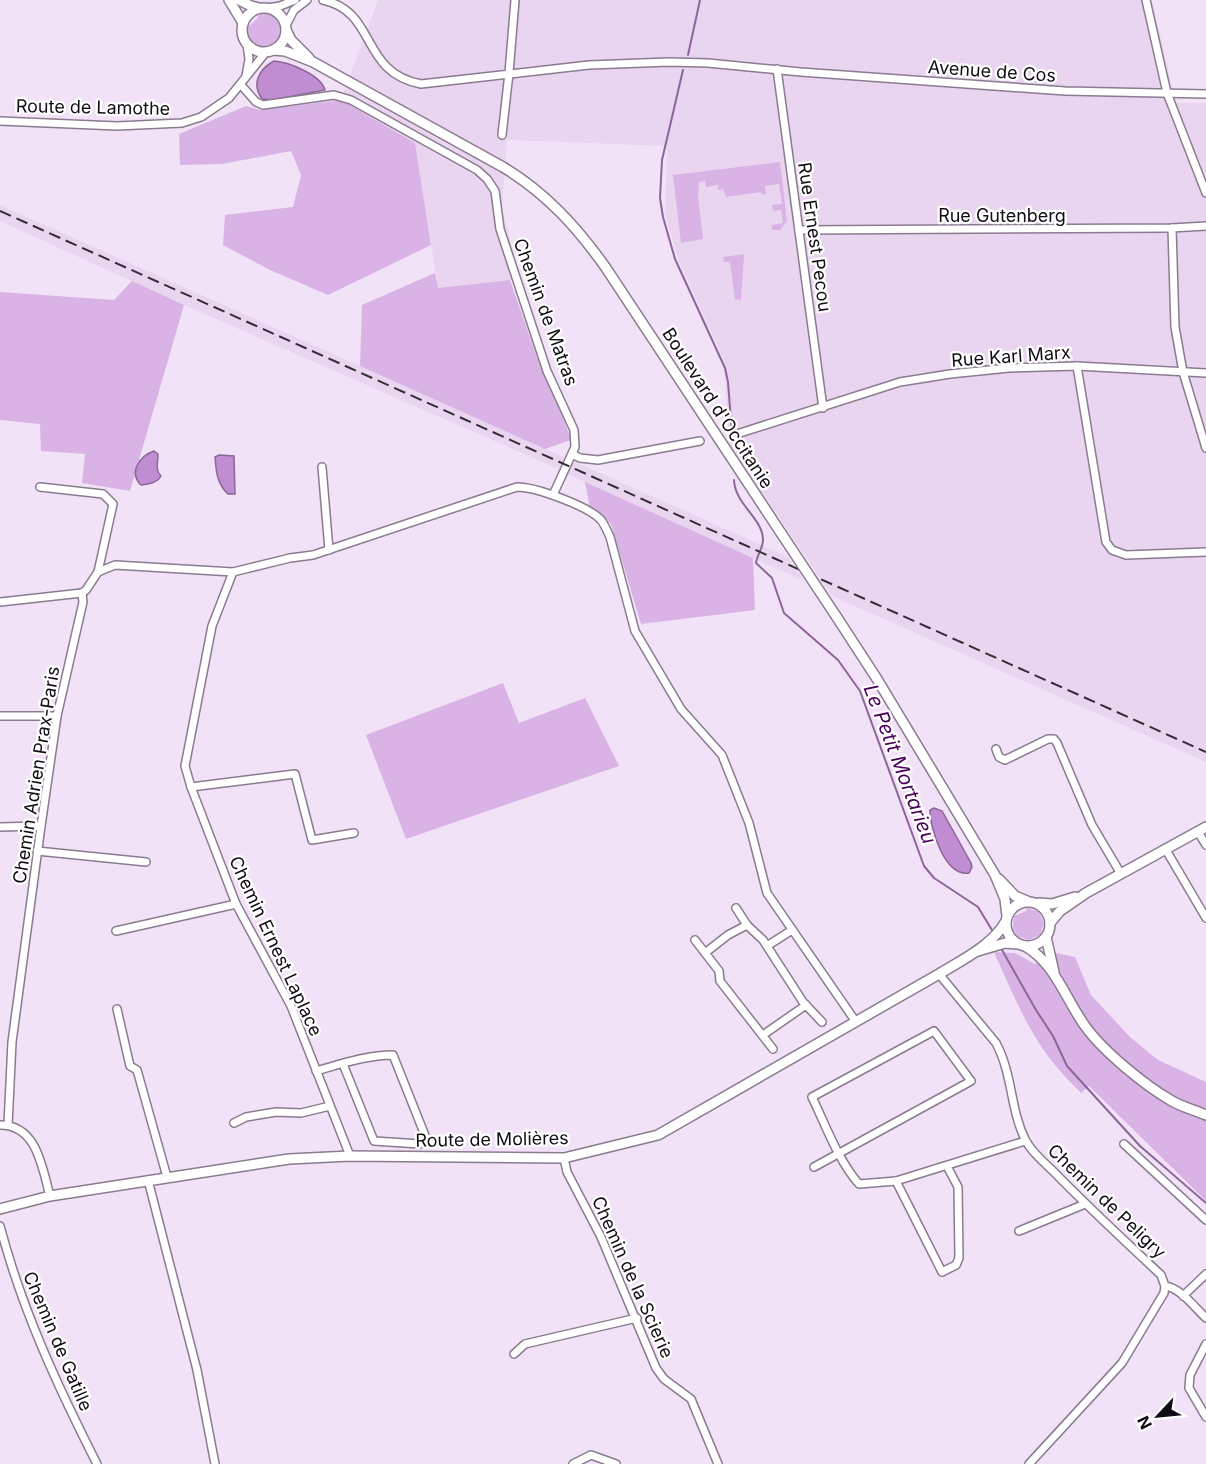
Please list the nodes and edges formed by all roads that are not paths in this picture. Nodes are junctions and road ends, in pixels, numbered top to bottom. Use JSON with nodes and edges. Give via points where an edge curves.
{"nodes":[{"id":1,"x":229,"y":0,"type":"edge"},
{"id":2,"x":239,"y":0,"type":"edge"},
{"id":3,"x":295,"y":0,"type":"edge"},
{"id":4,"x":307,"y":0,"type":"edge"},
{"id":5,"x":323,"y":0,"type":"edge"},
{"id":6,"x":515,"y":0,"type":"edge"},
{"id":7,"x":1146,"y":0,"type":"edge"},
{"id":8,"x":264,"y":8,"type":"junction"},
{"id":9,"x":243,"y":23,"type":"junction"},
{"id":10,"x":286,"y":28,"type":"junction"},
{"id":11,"x":247,"y":44,"type":"junction"},
{"id":12,"x":270,"y":51,"type":"junction"},
{"id":13,"x":313,"y":62,"type":"junction"},
{"id":14,"x":777,"y":69,"type":"junction"},
{"id":15,"x":509,"y":73,"type":"junction"},
{"id":16,"x":242,"y":83,"type":"junction"},
{"id":17,"x":1167,"y":93,"type":"junction"},
{"id":18,"x":1206,"y":94,"type":"edge"},
{"id":19,"x":0,"y":121,"type":"edge"},
{"id":20,"x":502,"y":135,"type":"dead end"},
{"id":21,"x":1206,"y":193,"type":"edge"},
{"id":22,"x":1206,"y":226,"type":"edge"},
{"id":23,"x":1172,"y":228,"type":"junction"},
{"id":24,"x":799,"y":230,"type":"junction"},
{"id":25,"x":1077,"y":366,"type":"junction"},
{"id":26,"x":1184,"y":372,"type":"junction"},
{"id":27,"x":1206,"y":373,"type":"edge"},
{"id":28,"x":823,"y":408,"type":"junction"},
{"id":29,"x":740,"y":433,"type":"dead end"},
{"id":30,"x":700,"y":441,"type":"dead end"},
{"id":31,"x":1206,"y":448,"type":"edge"},
{"id":32,"x":572,"y":454,"type":"junction"},
{"id":33,"x":322,"y":467,"type":"dead end"},
{"id":34,"x":39,"y":487,"type":"dead end"},
{"id":35,"x":553,"y":495,"type":"junction"},
{"id":36,"x":329,"y":550,"type":"junction"},
{"id":37,"x":1206,"y":552,"type":"edge"},
{"id":38,"x":98,"y":572,"type":"junction"},
{"id":39,"x":233,"y":573,"type":"junction"},
{"id":40,"x":82,"y":593,"type":"junction"},
{"id":41,"x":0,"y":602,"type":"edge"},
{"id":42,"x":0,"y":716,"type":"edge"},
{"id":43,"x":57,"y":716,"type":"junction"},
{"id":44,"x":996,"y":749,"type":"dead end"},
{"id":45,"x":191,"y":787,"type":"junction"},
{"id":46,"x":41,"y":826,"type":"junction"},
{"id":47,"x":0,"y":827,"type":"edge"},
{"id":48,"x":1202,"y":830,"type":"edge"},
{"id":49,"x":354,"y":833,"type":"dead end"},
{"id":50,"x":1206,"y":845,"type":"edge"},
{"id":51,"x":1166,"y":850,"type":"junction"},
{"id":52,"x":38,"y":851,"type":"junction"},
{"id":53,"x":146,"y":862,"type":"dead end"},
{"id":54,"x":1121,"y":874,"type":"junction"},
{"id":55,"x":995,"y":875,"type":"junction"},
{"id":56,"x":1086,"y":893,"type":"junction"},
{"id":57,"x":1027,"y":901,"type":"junction"},
{"id":58,"x":1037,"y":903,"type":"junction"},
{"id":59,"x":236,"y":904,"type":"junction"},
{"id":60,"x":736,"y":908,"type":"dead end"},
{"id":61,"x":1007,"y":918,"type":"junction"},
{"id":62,"x":1206,"y":918,"type":"edge"},
{"id":63,"x":1050,"y":923,"type":"junction"},
{"id":64,"x":747,"y":924,"type":"junction"},
{"id":65,"x":792,"y":930,"type":"junction"},
{"id":66,"x":116,"y":931,"type":"dead end"},
{"id":67,"x":1046,"y":937,"type":"junction"},
{"id":68,"x":695,"y":940,"type":"dead end"},
{"id":69,"x":1022,"y":945,"type":"junction"},
{"id":70,"x":767,"y":946,"type":"junction"},
{"id":71,"x":705,"y":953,"type":"junction"},
{"id":72,"x":973,"y":953,"type":"junction"},
{"id":73,"x":939,"y":974,"type":"junction"},
{"id":74,"x":1055,"y":975,"type":"junction"},
{"id":75,"x":806,"y":1005,"type":"junction"},
{"id":76,"x":117,"y":1009,"type":"dead end"},
{"id":77,"x":822,"y":1022,"type":"dead end"},
{"id":78,"x":856,"y":1022,"type":"junction"},
{"id":79,"x":763,"y":1035,"type":"junction"},
{"id":80,"x":773,"y":1048,"type":"dead end"},
{"id":81,"x":343,"y":1064,"type":"junction"},
{"id":82,"x":316,"y":1071,"type":"junction"},
{"id":83,"x":330,"y":1106,"type":"junction"},
{"id":84,"x":1206,"y":1115,"type":"edge"},
{"id":85,"x":234,"y":1122,"type":"dead end"},
{"id":86,"x":4,"y":1125,"type":"edge"},
{"id":87,"x":1025,"y":1141,"type":"junction"},
{"id":88,"x":1124,"y":1144,"type":"dead end"},
{"id":89,"x":839,"y":1153,"type":"junction"},
{"id":90,"x":350,"y":1156,"type":"junction"},
{"id":91,"x":564,"y":1158,"type":"junction"},
{"id":92,"x":947,"y":1166,"type":"junction"},
{"id":93,"x":814,"y":1167,"type":"dead end"},
{"id":94,"x":167,"y":1177,"type":"junction"},
{"id":95,"x":148,"y":1180,"type":"junction"},
{"id":96,"x":896,"y":1181,"type":"junction"},
{"id":97,"x":50,"y":1196,"type":"junction"},
{"id":98,"x":1085,"y":1204,"type":"junction"},
{"id":99,"x":0,"y":1209,"type":"edge"},
{"id":100,"x":1206,"y":1220,"type":"edge"},
{"id":101,"x":0,"y":1226,"type":"edge"},
{"id":102,"x":1019,"y":1231,"type":"dead end"},
{"id":103,"x":1206,"y":1274,"type":"edge"},
{"id":104,"x":1165,"y":1286,"type":"junction"},
{"id":105,"x":1183,"y":1296,"type":"junction"},
{"id":106,"x":637,"y":1318,"type":"junction"},
{"id":107,"x":1206,"y":1318,"type":"edge"},
{"id":108,"x":1206,"y":1344,"type":"edge"},
{"id":109,"x":514,"y":1354,"type":"dead end"},
{"id":110,"x":1206,"y":1418,"type":"edge"},
{"id":111,"x":97,"y":1464,"type":"edge"},
{"id":112,"x":215,"y":1464,"type":"edge"},
{"id":113,"x":573,"y":1464,"type":"edge"},
{"id":114,"x":616,"y":1464,"type":"edge"},
{"id":115,"x":718,"y":1464,"type":"edge"},
{"id":116,"x":1029,"y":1464,"type":"edge"}],
"edges":[{"from":1,"to":9,"type":"main road"},
{"from":2,"to":8,"type":"main road"},
{"from":3,"to":8,"type":"street"},
{"from":4,"to":10,"type":"street","via":[[294,10]]},
{"from":5,"to":15,"type":"street","via":[[354,15],[375,54],[391,72],[407,81],[421,84]]},
{"from":6,"to":15,"type":"street"},
{"from":7,"to":17,"type":"street"},
{"from":8,"to":9,"type":"main road","via":[[251,12]]},
{"from":8,"to":10,"type":"main road","via":[[279,14]]},
{"from":9,"to":11,"type":"main road","via":[[242,34]]},
{"from":10,"to":12,"type":"main road","via":[[284,40]]},
{"from":10,"to":13,"type":"main road","name":"Boulevard d'Occitanie","via":[[294,44]]},
{"from":11,"to":12,"type":"main road","via":[[256,50]]},
{"from":11,"to":16,"type":"street","via":[[249,65]]},
{"from":12,"to":13,"type":"main road","name":"Boulevard d'Occitanie","via":[[285,51]]},
{"from":12,"to":16,"type":"street","name":"Route de Lamothe"},
{"from":13,"to":55,"type":"main road","name":"Boulevard d'Occitanie","bridge":true,"via":[[509,171],[566,216],[606,268],[836,616]]},
{"from":14,"to":15,"type":"street","name":"Avenue de Cos","via":[[669,62]]},
{"from":14,"to":17,"type":"street","name":"Avenue de Cos","via":[[1065,91]]},
{"from":14,"to":24,"type":"street","name":"Rue Ernest Pecou"},
{"from":15,"to":20,"type":"street"},
{"from":16,"to":19,"type":"street","name":"Route de Lamothe","via":[[213,110],[182,123]]},
{"from":16,"to":32,"type":"street","name":"Chemin de Matras","via":[[263,105],[334,95],[351,100],[477,170],[487,180],[495,191],[500,229],[547,371],[574,430]]},
{"from":17,"to":18,"type":"street","name":"Avenue de Cos"},
{"from":17,"to":21,"type":"street"},
{"from":22,"to":23,"type":"street","name":"Rue Gutenberg"},
{"from":23,"to":24,"type":"street","name":"Rue Gutenberg"},
{"from":23,"to":26,"type":"street","via":[[1175,327]]},
{"from":24,"to":28,"type":"street","name":"Rue Ernest Pecou"},
{"from":25,"to":26,"type":"street","name":"Rue Karl Marx"},
{"from":25,"to":28,"type":"street","name":"Rue Karl Marx","via":[[1009,368],[900,382]]},
{"from":25,"to":37,"type":"street","via":[[1106,542],[1112,550],[1126,555]]},
{"from":26,"to":27,"type":"street","name":"Rue Karl Marx"},
{"from":26,"to":31,"type":"street"},
{"from":28,"to":29,"type":"street","name":"Rue Karl Marx"},
{"from":30,"to":32,"type":"street","via":[[598,460]]},
{"from":32,"to":35,"type":"street","name":"Chemin de Matras"},
{"from":33,"to":36,"type":"street"},
{"from":34,"to":38,"type":"street","via":[[103,494],[113,504]]},
{"from":35,"to":36,"type":"street","via":[[529,488],[506,489]]},
{"from":35,"to":65,"type":"street","via":[[593,514],[607,529],[635,631],[681,710],[722,755],[749,823],[767,893]]},
{"from":36,"to":39,"type":"street"},
{"from":38,"to":39,"type":"street","via":[[115,565]]},
{"from":38,"to":40,"type":"street"},
{"from":39,"to":45,"type":"street","name":"Chemin Ernest Laplace","via":[[212,627],[186,752]]},
{"from":40,"to":41,"type":"street"},
{"from":40,"to":43,"type":"street","name":"Chemin Adrien Prax-Paris"},
{"from":42,"to":43,"type":"street"},
{"from":43,"to":46,"type":"street","name":"Chemin Adrien Prax-Paris"},
{"from":44,"to":54,"type":"street","via":[[1005,760],[1048,739],[1054,740],[1092,825]]},
{"from":45,"to":49,"type":"street","via":[[295,774],[312,840]]},
{"from":45,"to":59,"type":"street","name":"Chemin Ernest Laplace"},
{"from":46,"to":47,"type":"street"},
{"from":46,"to":52,"type":"street","name":"Chemin Adrien Prax-Paris"},
{"from":48,"to":50,"type":"street"},
{"from":48,"to":51,"type":"main road"},
{"from":51,"to":54,"type":"main road"},
{"from":51,"to":62,"type":"street"},
{"from":52,"to":53,"type":"street"},
{"from":52,"to":86,"type":"street","name":"Chemin Adrien Prax-Paris"},
{"from":54,"to":56,"type":"main road"},
{"from":55,"to":57,"type":"main road","name":"Boulevard d'Occitanie","via":[[1016,896]]},
{"from":55,"to":61,"type":"main road","name":"Boulevard d'Occitanie","via":[[1006,903]]},
{"from":56,"to":58,"type":"main road","via":[[1056,903]]},
{"from":56,"to":63,"type":"main road"},
{"from":57,"to":58,"type":"main road"},
{"from":57,"to":61,"type":"main road","via":[[1013,907]]},
{"from":58,"to":63,"type":"main road","via":[[1046,909]]},
{"from":59,"to":66,"type":"street"},
{"from":59,"to":82,"type":"street","name":"Chemin Ernest Laplace","via":[[291,1006]]},
{"from":60,"to":64,"type":"street"},
{"from":61,"to":69,"type":"main road","via":[[1009,935]]},
{"from":61,"to":72,"type":"main road","name":"Route de Molières","via":[[997,935]]},
{"from":63,"to":67,"type":"main road"},
{"from":64,"to":70,"type":"street"},
{"from":64,"to":71,"type":"street"},
{"from":65,"to":70,"type":"street"},
{"from":65,"to":78,"type":"street"},
{"from":67,"to":69,"type":"main road","via":[[1034,945]]},
{"from":67,"to":74,"type":"main road"},
{"from":68,"to":71,"type":"street"},
{"from":69,"to":72,"type":"main road","name":"Route de Molières","via":[[1005,943]]},
{"from":69,"to":74,"type":"main road","via":[[1036,952]]},
{"from":70,"to":75,"type":"street"},
{"from":71,"to":79,"type":"street","via":[[719,971],[720,981]]},
{"from":72,"to":73,"type":"main road","name":"Route de Molières"},
{"from":73,"to":78,"type":"main road","name":"Route de Molières"},
{"from":73,"to":87,"type":"street","name":"Chemin de Peligry","via":[[996,1043],[1007,1066]]},
{"from":74,"to":84,"type":"main road","via":[[1085,1027],[1122,1065],[1172,1101]]},
{"from":75,"to":77,"type":"street"},
{"from":75,"to":79,"type":"street"},
{"from":76,"to":94,"type":"street","via":[[130,1066],[137,1070]]},
{"from":78,"to":91,"type":"main road","name":"Route de Molières","via":[[658,1135]]},
{"from":79,"to":80,"type":"street"},
{"from":81,"to":81,"type":"street","via":[[393,1055],[426,1138],[420,1144],[374,1141]]},
{"from":81,"to":82,"type":"street"},
{"from":82,"to":83,"type":"street","name":"Chemin Ernest Laplace"},
{"from":83,"to":85,"type":"street"},
{"from":83,"to":90,"type":"street","name":"Chemin Ernest Laplace"},
{"from":86,"to":97,"type":"street","via":[[22,1130],[30,1138]]},
{"from":87,"to":92,"type":"street"},
{"from":87,"to":98,"type":"street","name":"Chemin de Peligry"},
{"from":88,"to":100,"type":"street"},
{"from":89,"to":89,"type":"street","via":[[970,1081],[934,1031],[812,1097]]},
{"from":89,"to":93,"type":"street"},
{"from":89,"to":96,"type":"street","via":[[859,1184]]},
{"from":90,"to":91,"type":"main road","name":"Route de Molières"},
{"from":90,"to":94,"type":"main road","name":"Route de Molières","via":[[289,1159]]},
{"from":91,"to":106,"type":"street","name":"Chemin de la Scierie","via":[[567,1172]]},
{"from":92,"to":96,"type":"street"},
{"from":92,"to":96,"type":"street","via":[[958,1187],[959,1258],[956,1265],[942,1272]]},
{"from":94,"to":95,"type":"main road","name":"Route de Molières"},
{"from":95,"to":97,"type":"main road","name":"Route de Molières"},
{"from":95,"to":112,"type":"street","via":[[197,1370]]},
{"from":97,"to":99,"type":"main road","name":"Route de Molières"},
{"from":98,"to":102,"type":"street"},
{"from":98,"to":104,"type":"street","name":"Chemin de Peligry","via":[[1161,1275]]},
{"from":101,"to":111,"type":"street","name":"Chemin de Gatille","via":[[39,1343]]},
{"from":103,"to":105,"type":"street"},
{"from":104,"to":105,"type":"street"},
{"from":104,"to":116,"type":"street","name":"Chemin de Peligry","via":[[1122,1363]]},
{"from":105,"to":107,"type":"street"},
{"from":106,"to":109,"type":"street","via":[[525,1344]]},
{"from":106,"to":115,"type":"street","name":"Chemin de la Scierie","via":[[656,1368],[691,1399]]},
{"from":108,"to":110,"type":"street","via":[[1190,1375],[1189,1388]]},
{"from":113,"to":114,"type":"street","via":[[591,1455]]}]}
